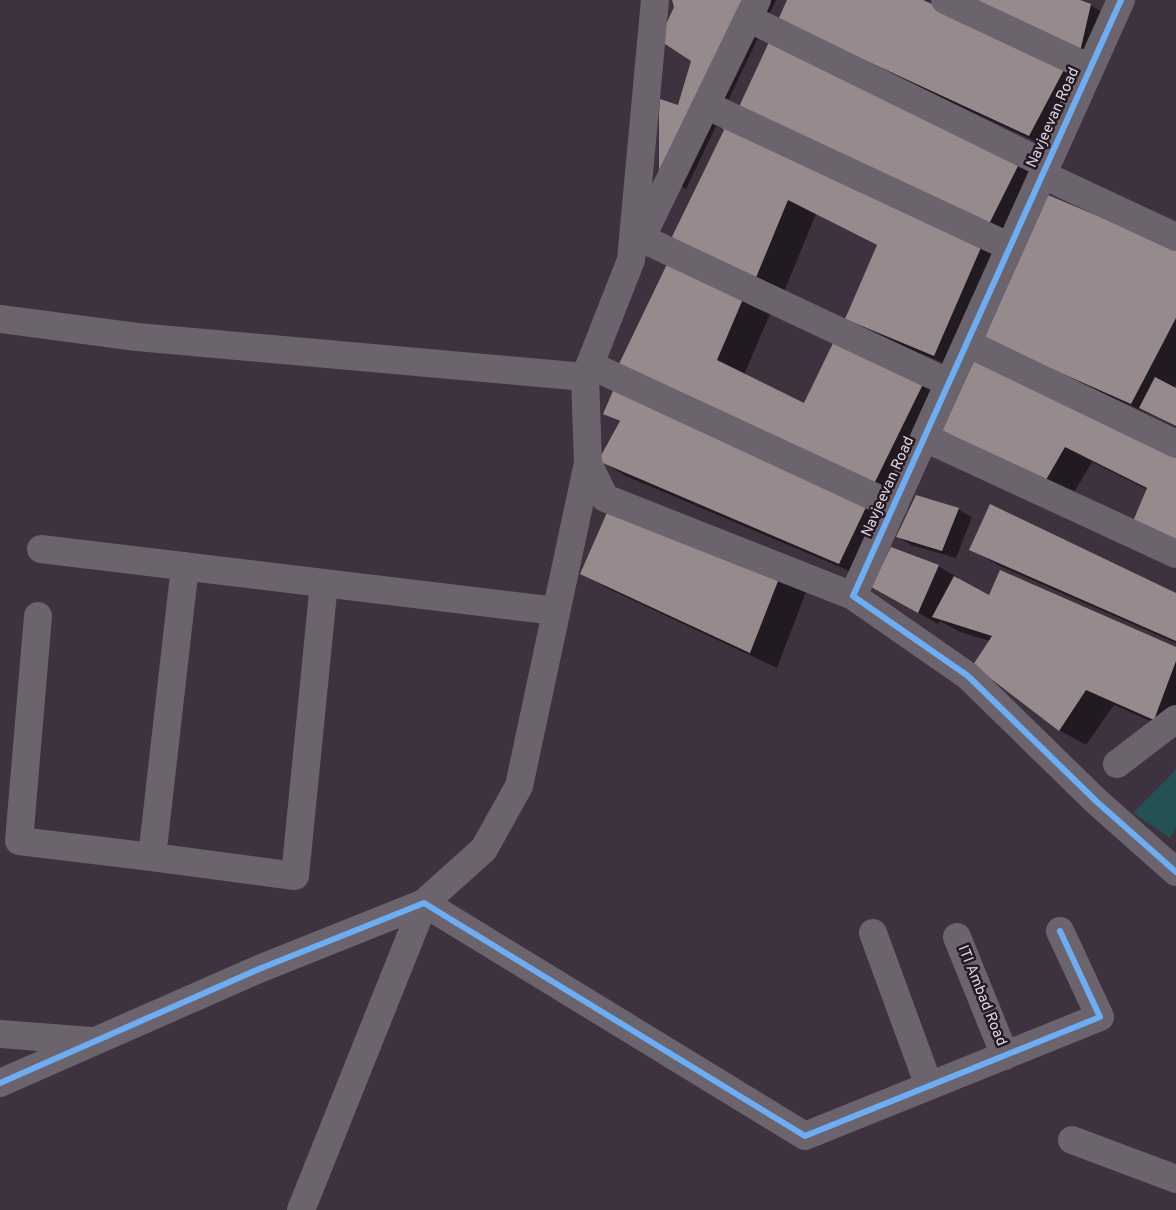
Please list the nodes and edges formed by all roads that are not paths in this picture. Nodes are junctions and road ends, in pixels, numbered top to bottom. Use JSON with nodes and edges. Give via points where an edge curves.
{"nodes":[{"id":1,"x":655,"y":0,"type":"edge"},
{"id":2,"x":945,"y":0,"type":"edge"},
{"id":3,"x":1121,"y":0,"type":"edge"},
{"id":4,"x":753,"y":9,"type":"edge"},
{"id":5,"x":1090,"y":68,"type":"junction"},
{"id":6,"x":706,"y":105,"type":"junction"},
{"id":7,"x":1045,"y":170,"type":"junction"},
{"id":8,"x":1176,"y":237,"type":"edge"},
{"id":9,"x":1010,"y":247,"type":"junction"},
{"id":10,"x":636,"y":249,"type":"junction"},
{"id":11,"x":0,"y":320,"type":"edge"},
{"id":12,"x":967,"y":343,"type":"junction"},
{"id":13,"x":588,"y":371,"type":"junction"},
{"id":14,"x":949,"y":383,"type":"junction"},
{"id":15,"x":925,"y":438,"type":"junction"},
{"id":16,"x":1176,"y":444,"type":"edge"},
{"id":17,"x":588,"y":463,"type":"junction"},
{"id":18,"x":894,"y":506,"type":"junction"},
{"id":19,"x":41,"y":549,"type":"dead end"},
{"id":20,"x":1176,"y":554,"type":"edge"},
{"id":21,"x":185,"y":566,"type":"junction"},
{"id":22,"x":324,"y":583,"type":"junction"},
{"id":23,"x":853,"y":596,"type":"junction"},
{"id":24,"x":556,"y":611,"type":"junction"},
{"id":25,"x":38,"y":616,"type":"dead end"},
{"id":26,"x":1176,"y":718,"type":"edge"},
{"id":27,"x":1117,"y":764,"type":"dead end"},
{"id":28,"x":152,"y":858,"type":"junction"},
{"id":29,"x":1176,"y":872,"type":"edge"},
{"id":30,"x":424,"y":902,"type":"junction"},
{"id":31,"x":1060,"y":932,"type":"dead end"},
{"id":32,"x":873,"y":933,"type":"dead end"},
{"id":33,"x":957,"y":936,"type":"dead end"},
{"id":34,"x":0,"y":1034,"type":"edge"},
{"id":35,"x":95,"y":1041,"type":"junction"},
{"id":36,"x":1005,"y":1056,"type":"junction"},
{"id":37,"x":0,"y":1083,"type":"edge"},
{"id":38,"x":929,"y":1086,"type":"junction"},
{"id":39,"x":1072,"y":1140,"type":"dead end"},
{"id":40,"x":1176,"y":1179,"type":"edge"},
{"id":41,"x":301,"y":1210,"type":"edge"}],
"edges":[{"from":1,"to":10,"type":"street"},
{"from":2,"to":5,"type":"street"},
{"from":3,"to":5,"type":"street","name":"Navjeevan Road"},
{"from":4,"to":6,"type":"street"},
{"from":4,"to":7,"type":"street"},
{"from":5,"to":7,"type":"street","name":"Navjeevan Road"},
{"from":6,"to":9,"type":"street"},
{"from":6,"to":10,"type":"street"},
{"from":7,"to":8,"type":"street"},
{"from":7,"to":9,"type":"street","name":"Navjeevan Road"},
{"from":9,"to":12,"type":"street","name":"Navjeevan Road"},
{"from":10,"to":13,"type":"street"},
{"from":10,"to":14,"type":"street"},
{"from":11,"to":13,"type":"street","via":[[137,337]]},
{"from":12,"to":14,"type":"street","name":"Navjeevan Road"},
{"from":12,"to":16,"type":"street"},
{"from":13,"to":17,"type":"street"},
{"from":13,"to":18,"type":"street"},
{"from":14,"to":15,"type":"street","name":"Navjeevan Road"},
{"from":15,"to":18,"type":"street","name":"Navjeevan Road"},
{"from":15,"to":20,"type":"street"},
{"from":17,"to":23,"type":"street","via":[[605,498]]},
{"from":17,"to":24,"type":"street"},
{"from":18,"to":23,"type":"street","name":"Navjeevan Road"},
{"from":19,"to":21,"type":"street"},
{"from":21,"to":22,"type":"street"},
{"from":21,"to":28,"type":"street"},
{"from":22,"to":24,"type":"street"},
{"from":22,"to":28,"type":"street","via":[[294,876]]},
{"from":23,"to":29,"type":"street","via":[[968,676],[1096,801]]},
{"from":24,"to":30,"type":"street","via":[[519,786],[484,849]]},
{"from":25,"to":28,"type":"street","via":[[18,841]]},
{"from":26,"to":27,"type":"street"},
{"from":30,"to":35,"type":"street"},
{"from":30,"to":38,"type":"street","via":[[805,1136]]},
{"from":30,"to":41,"type":"street"},
{"from":31,"to":36,"type":"street","via":[[1100,1017]]},
{"from":32,"to":38,"type":"street"},
{"from":33,"to":36,"type":"street","name":"ITI Ambad Road"},
{"from":34,"to":35,"type":"street"},
{"from":35,"to":37,"type":"street"},
{"from":36,"to":38,"type":"street"},
{"from":39,"to":40,"type":"street"}]}
